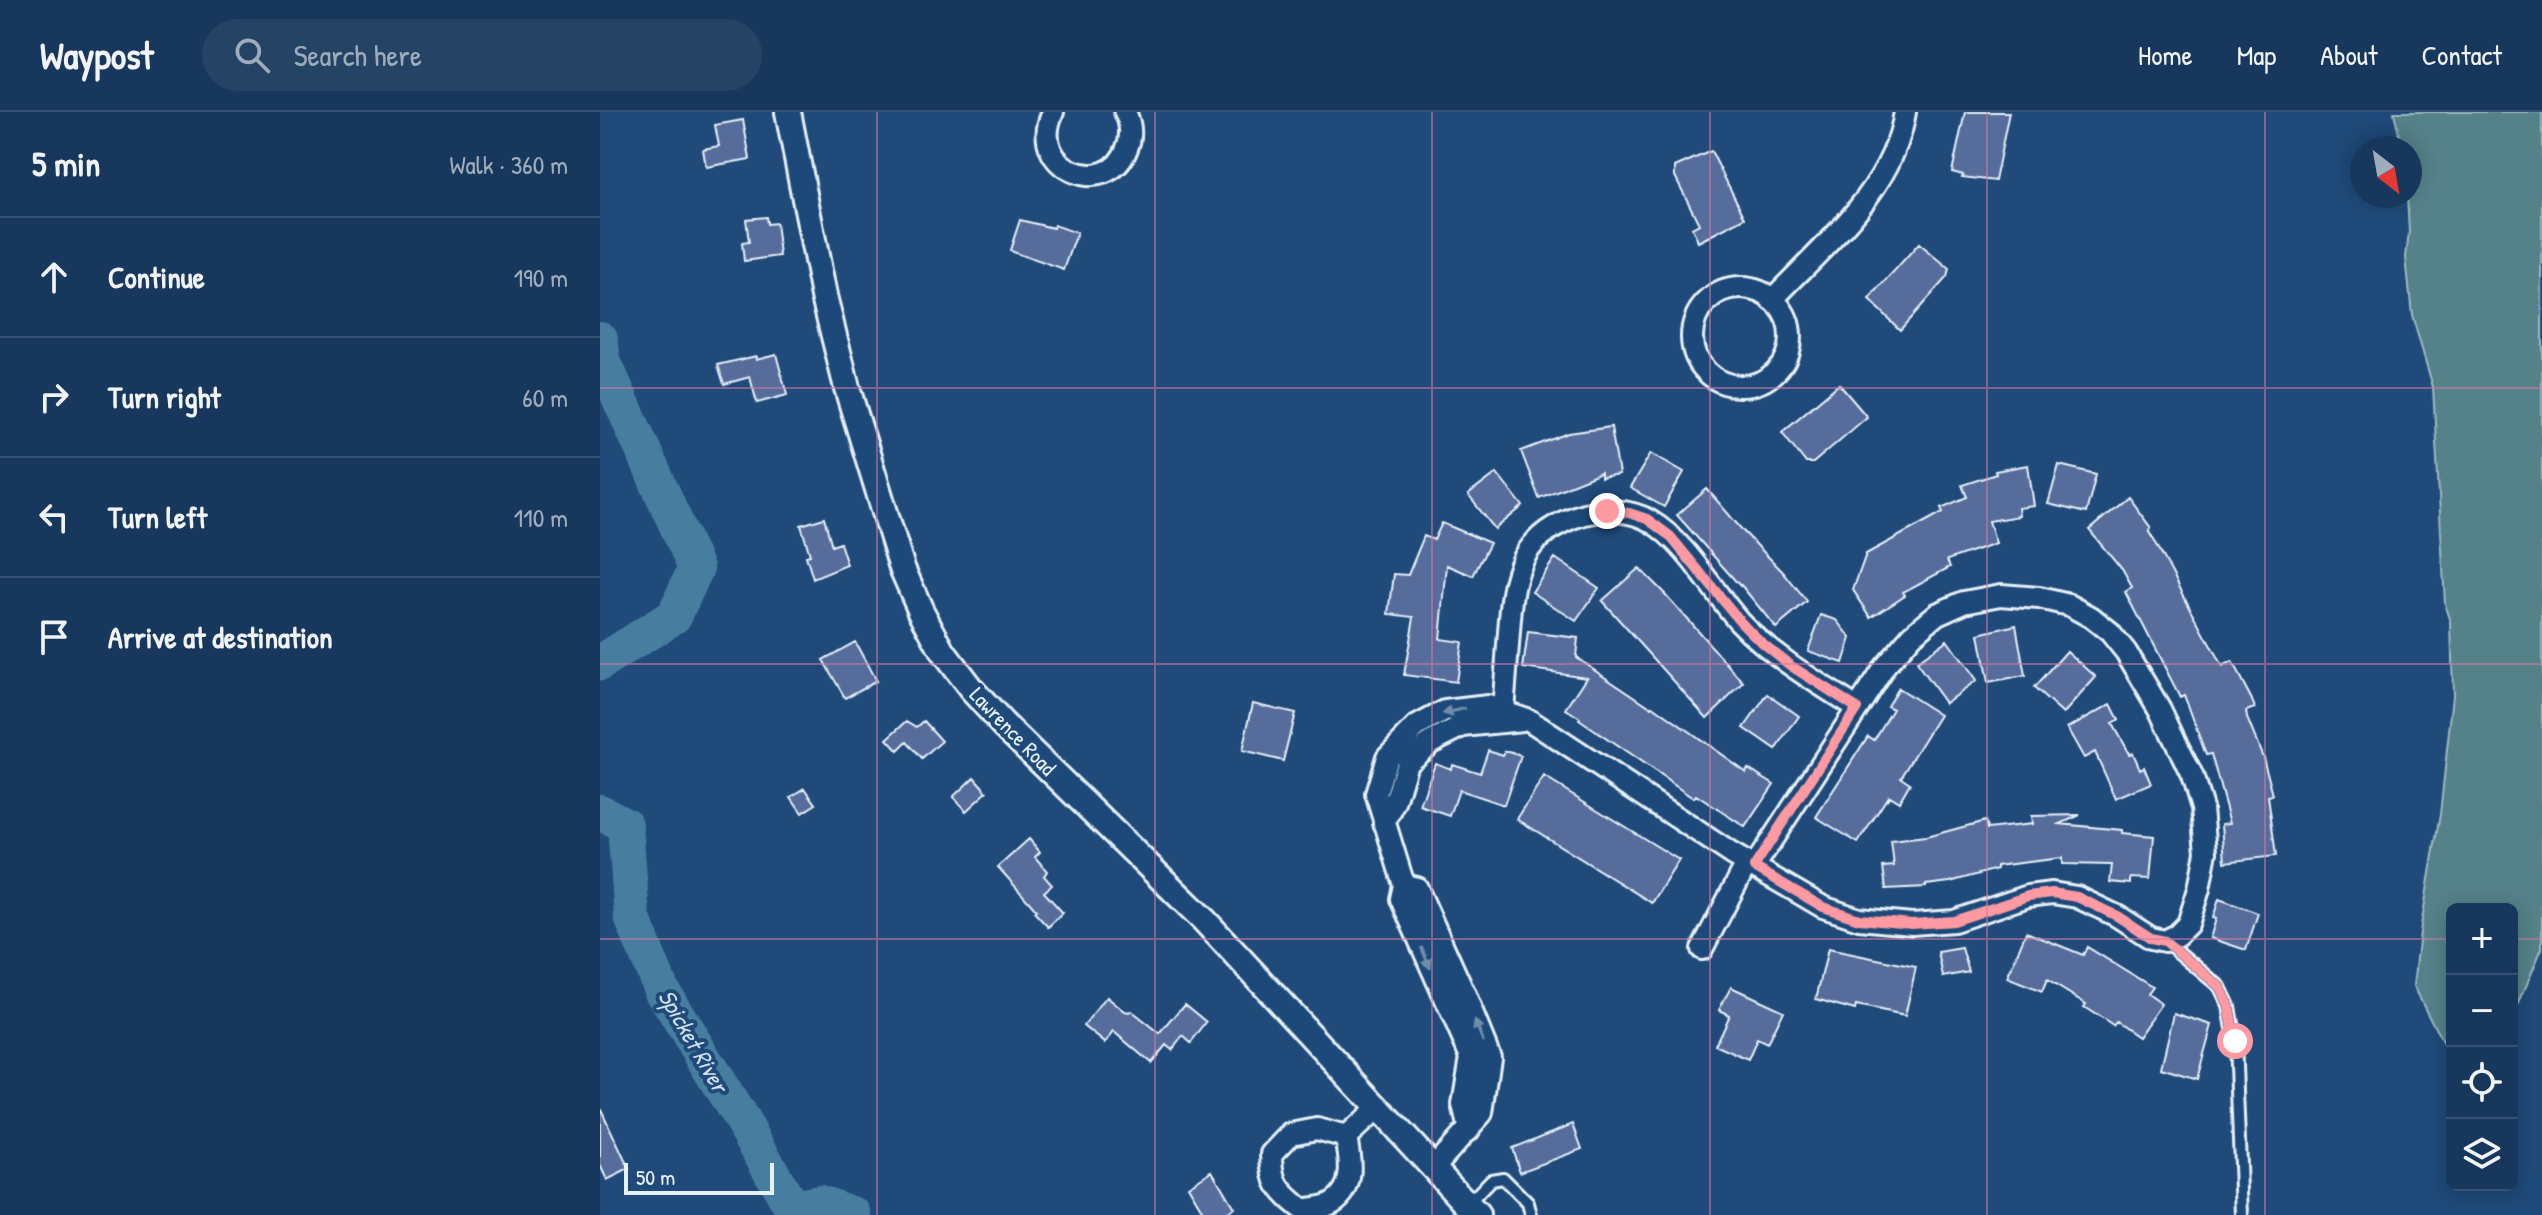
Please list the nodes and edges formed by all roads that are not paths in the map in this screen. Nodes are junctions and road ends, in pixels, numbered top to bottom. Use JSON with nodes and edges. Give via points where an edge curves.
{"nodes":[{"id":1,"x":788,"y":112,"type":"edge"},
{"id":2,"x":1053,"y":112,"type":"edge"},
{"id":3,"x":1125,"y":112,"type":"edge"},
{"id":4,"x":1905,"y":112,"type":"edge"},
{"id":5,"x":1772,"y":300,"type":"junction"},
{"id":6,"x":1857,"y":708,"type":"junction"},
{"id":7,"x":1503,"y":711,"type":"junction"},
{"id":8,"x":1529,"y":720,"type":"junction"},
{"id":9,"x":1384,"y":823,"type":"junction"},
{"id":10,"x":1750,"y":865,"type":"junction"},
{"id":11,"x":2165,"y":941,"type":"junction"},
{"id":12,"x":1702,"y":949,"type":"dead end"},
{"id":13,"x":1379,"y":1107,"type":"junction"},
{"id":14,"x":1346,"y":1137,"type":"junction"},
{"id":15,"x":1434,"y":1167,"type":"junction"},
{"id":16,"x":1473,"y":1210,"type":"edge"},
{"id":17,"x":1531,"y":1215,"type":"edge"},
{"id":18,"x":2242,"y":1215,"type":"edge"}],
"edges":[{"from":1,"to":13,"type":"street","name":"Lawrence Road","via":[[847,388],[902,568],[943,652],[1003,724],[1204,920]]},
{"from":2,"to":3,"type":"street","via":[[1047,130],[1053,155],[1073,172],[1090,175],[1107,171],[1126,153],[1131,136]]},
{"from":4,"to":5,"type":"street","via":[[1898,141],[1874,187]]},
{"from":5,"to":5,"type":"street","via":[[1743,288],[1721,292],[1704,305],[1691,336],[1696,358],[1708,374],[1725,384],[1745,386],[1764,380],[1779,367],[1789,330]]},
{"from":6,"to":7,"type":"street","via":[[1762,643],[1670,536],[1647,519],[1607,511],[1565,520],[1519,564]]},
{"from":6,"to":10,"type":"street"},
{"from":6,"to":11,"type":"street","via":[[1912,635],[1937,614],[1964,602],[2001,595],[2039,598],[2091,617],[2126,652],[2160,709],[2202,808],[2206,852],[2199,889],[2188,924]]},
{"from":7,"to":8,"type":"street"},
{"from":7,"to":9,"type":"street","one_way":true,"via":[[1488,706],[1445,711],[1417,726],[1387,757],[1376,794]]},
{"from":8,"to":9,"type":"street","via":[[1463,726],[1431,742],[1407,762]]},
{"from":8,"to":10,"type":"street"},
{"from":9,"to":15,"type":"street","via":[[1404,885],[1417,888],[1490,1057],[1482,1113]]},
{"from":10,"to":11,"type":"street","via":[[1823,907],[1859,919],[1954,921],[2052,893],[2077,897]]},
{"from":10,"to":12,"type":"street"},
{"from":11,"to":18,"type":"lane","via":[[2220,987],[2229,1006]]},
{"from":13,"to":14,"type":"street"},
{"from":13,"to":15,"type":"street","name":"Lawrence Road"},
{"from":14,"to":14,"type":"street","via":[[1351,1163],[1346,1190],[1328,1205],[1303,1210],[1287,1198],[1272,1176],[1272,1154],[1291,1134],[1317,1129]]},
{"from":15,"to":16,"type":"street","name":"Lawrence Road"},
{"from":16,"to":17,"type":"lane","via":[[1491,1180],[1503,1178],[1528,1203]]}]}
